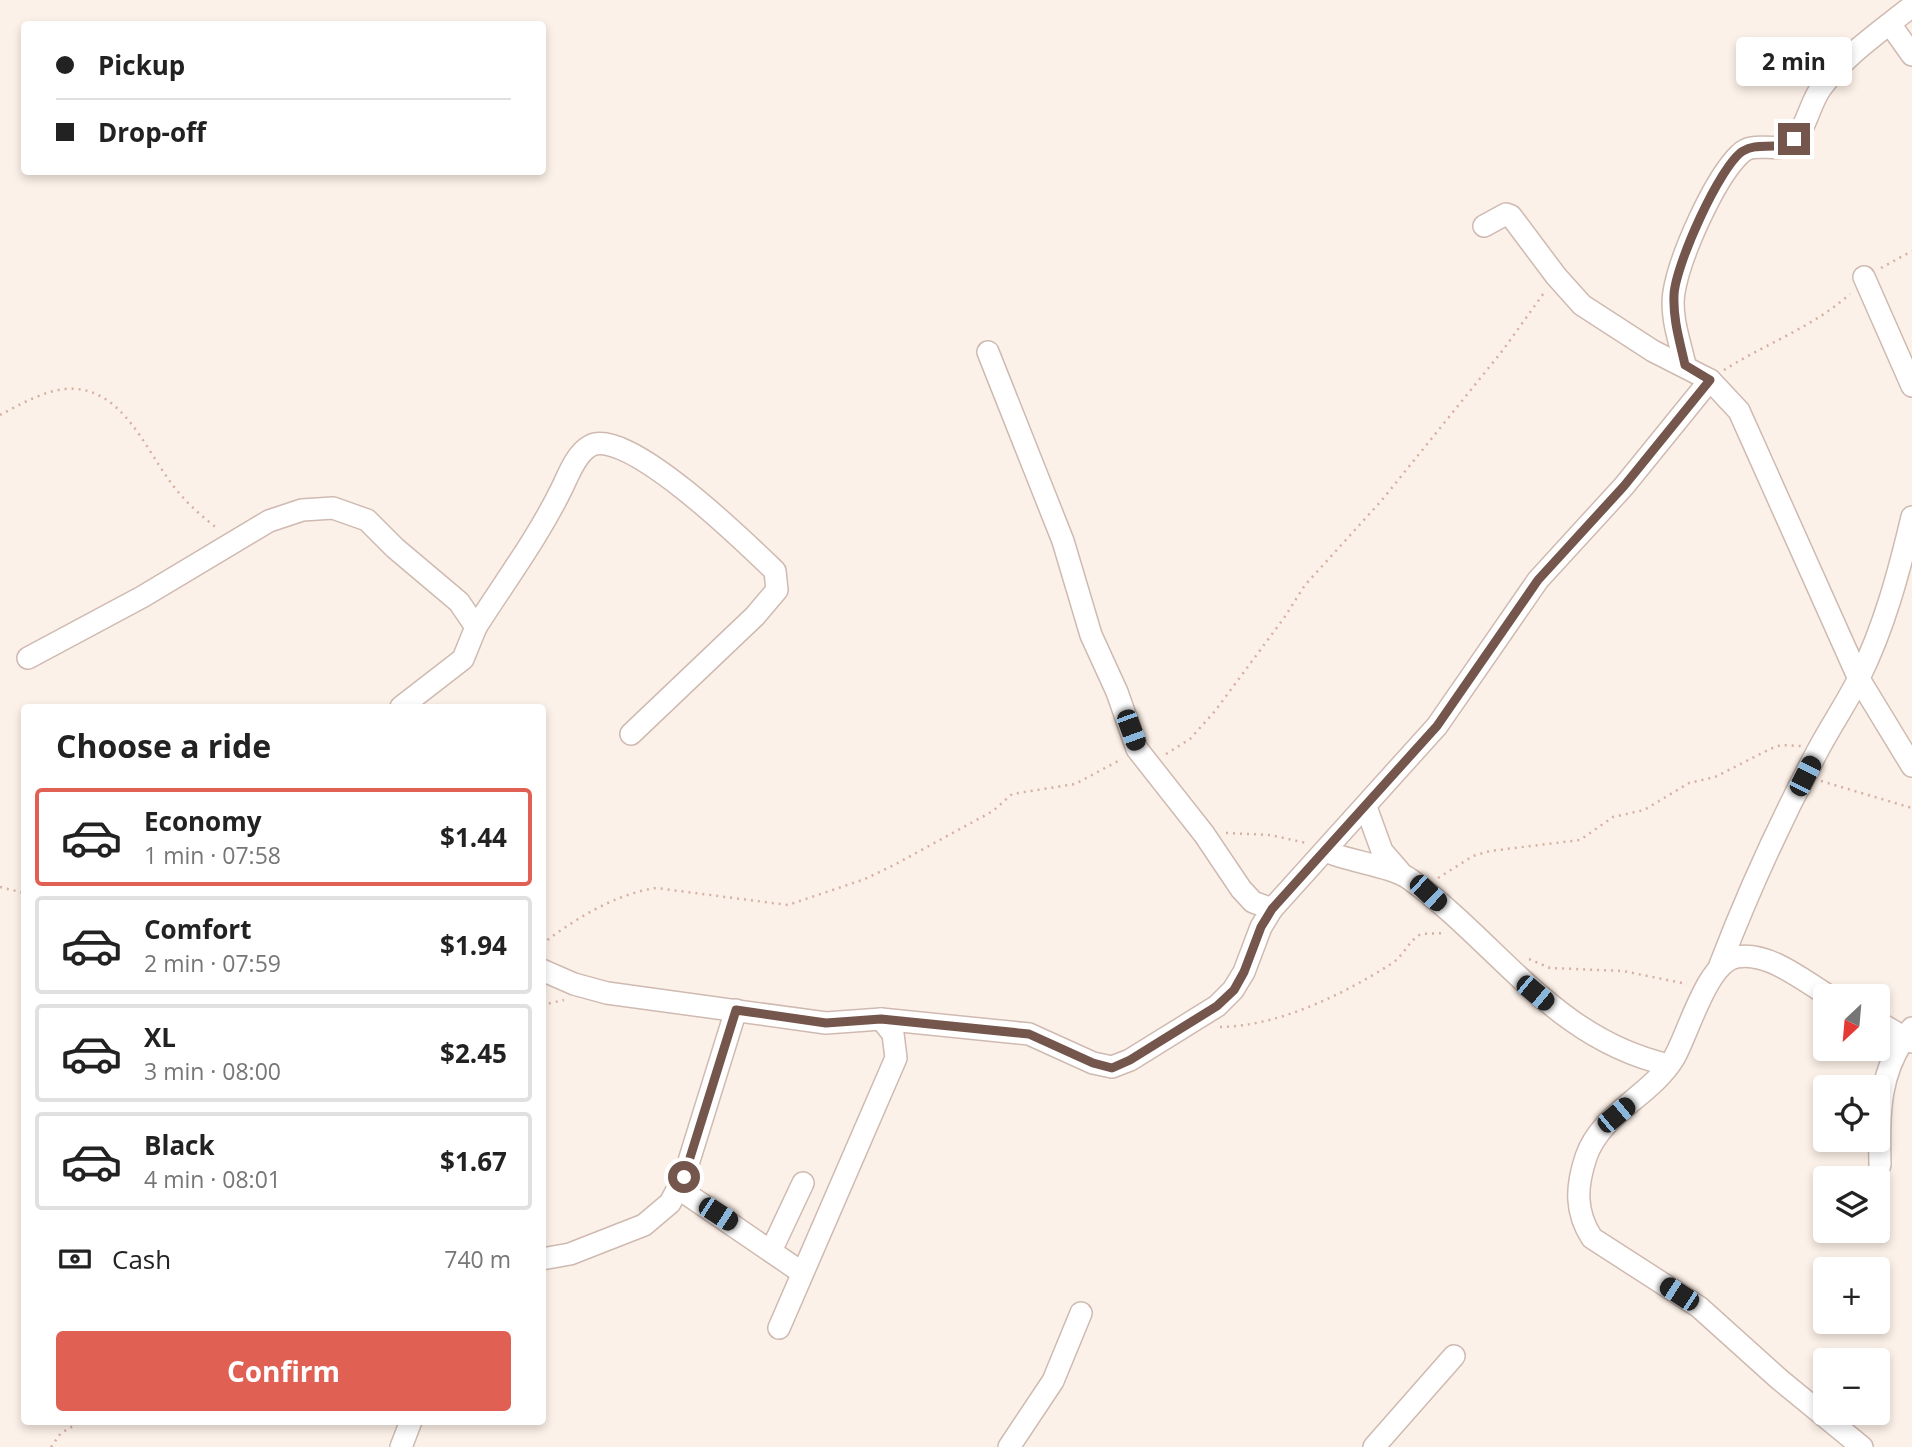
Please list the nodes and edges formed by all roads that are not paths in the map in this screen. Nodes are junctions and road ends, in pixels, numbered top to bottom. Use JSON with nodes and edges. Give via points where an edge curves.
{"nodes":[{"id":1,"x":1912,"y":6,"type":"edge"},
{"id":2,"x":1889,"y":24,"type":"junction"},
{"id":3,"x":1912,"y":55,"type":"edge"},
{"id":4,"x":1484,"y":226,"type":"dead end"},
{"id":5,"x":1864,"y":277,"type":"road end"},
{"id":6,"x":988,"y":352,"type":"dead end"},
{"id":7,"x":1685,"y":365,"type":"junction"},
{"id":8,"x":1710,"y":380,"type":"junction"},
{"id":9,"x":1912,"y":386,"type":"edge"},
{"id":10,"x":1912,"y":517,"type":"edge"},
{"id":11,"x":477,"y":627,"type":"junction"},
{"id":12,"x":28,"y":658,"type":"dead end"},
{"id":13,"x":1859,"y":678,"type":"junction"},
{"id":14,"x":405,"y":704,"type":"edge"},
{"id":15,"x":631,"y":734,"type":"dead end"},
{"id":16,"x":1912,"y":766,"type":"edge"},
{"id":17,"x":1366,"y":807,"type":"junction"},
{"id":18,"x":1325,"y":851,"type":"junction"},
{"id":19,"x":1406,"y":876,"type":"junction"},
{"id":20,"x":1272,"y":909,"type":"junction"},
{"id":21,"x":1720,"y":965,"type":"junction"},
{"id":22,"x":546,"y":972,"type":"edge"},
{"id":23,"x":1813,"y":987,"type":"edge"},
{"id":24,"x":736,"y":1010,"type":"junction"},
{"id":25,"x":881,"y":1019,"type":"junction"},
{"id":26,"x":1890,"y":1027,"type":"edge"},
{"id":27,"x":1910,"y":1035,"type":"edge"},
{"id":28,"x":1669,"y":1065,"type":"junction"},
{"id":29,"x":1880,"y":1165,"type":"dead end"},
{"id":30,"x":803,"y":1183,"type":"dead end"},
{"id":31,"x":678,"y":1188,"type":"junction"},
{"id":32,"x":771,"y":1251,"type":"junction"},
{"id":33,"x":546,"y":1258,"type":"edge"},
{"id":34,"x":802,"y":1272,"type":"junction"},
{"id":35,"x":1081,"y":1312,"type":"dead end"},
{"id":36,"x":779,"y":1328,"type":"dead end"},
{"id":37,"x":1454,"y":1356,"type":"dead end"},
{"id":38,"x":409,"y":1425,"type":"edge"},
{"id":39,"x":401,"y":1447,"type":"edge"},
{"id":40,"x":1009,"y":1447,"type":"edge"},
{"id":41,"x":1374,"y":1447,"type":"edge"},
{"id":42,"x":1861,"y":1447,"type":"edge"}],
"edges":[{"from":1,"to":2,"type":"street"},
{"from":2,"to":3,"type":"street"},
{"from":2,"to":7,"type":"street","via":[[1821,88],[1794,139],[1783,147],[1752,147],[1741,152],[1705,203],[1674,292]]},
{"from":4,"to":7,"type":"street","via":[[1506,214],[1511,216],[1582,305],[1622,333]]},
{"from":5,"to":9,"type":"street"},
{"from":6,"to":20,"type":"street","via":[[1063,541],[1091,635],[1137,748],[1241,889],[1253,902]]},
{"from":7,"to":8,"type":"street"},
{"from":8,"to":13,"type":"street","via":[[1739,411],[1751,433]]},
{"from":8,"to":17,"type":"street","via":[[1624,486],[1538,580],[1458,699]]},
{"from":10,"to":13,"type":"street","via":[[1892,594]]},
{"from":11,"to":12,"type":"street","via":[[459,601],[368,520],[332,508],[302,510],[270,521]]},
{"from":11,"to":14,"type":"street","via":[[463,659]]},
{"from":11,"to":15,"type":"street","via":[[589,446],[603,442],[652,466],[686,490],[775,571],[777,590]]},
{"from":13,"to":16,"type":"street"},
{"from":13,"to":21,"type":"street","via":[[1805,776],[1745,900]]},
{"from":17,"to":18,"type":"street"},
{"from":17,"to":19,"type":"street","via":[[1382,851]]},
{"from":18,"to":19,"type":"street"},
{"from":18,"to":20,"type":"street"},
{"from":19,"to":28,"type":"street","via":[[1520,981],[1578,1026],[1639,1059]]},
{"from":20,"to":25,"type":"street","via":[[1234,990],[1217,1006],[1112,1068],[1029,1034]]},
{"from":21,"to":23,"type":"street","via":[[1735,957],[1752,956]]},
{"from":21,"to":28,"type":"street"},
{"from":22,"to":24,"type":"street","via":[[607,993]]},
{"from":24,"to":25,"type":"street","via":[[826,1023]]},
{"from":24,"to":31,"type":"street"},
{"from":25,"to":34,"type":"street","via":[[893,1034],[896,1058]]},
{"from":26,"to":27,"type":"street"},
{"from":27,"to":29,"type":"street","via":[[1893,1053],[1887,1069],[1879,1127]]},
{"from":28,"to":42,"type":"street","via":[[1598,1132],[1586,1156],[1578,1191],[1581,1220],[1592,1238],[1699,1307]]},
{"from":30,"to":32,"type":"street"},
{"from":31,"to":32,"type":"street"},
{"from":31,"to":33,"type":"street","via":[[670,1203],[644,1225],[570,1254]]},
{"from":32,"to":34,"type":"street"},
{"from":34,"to":36,"type":"street"},
{"from":35,"to":40,"type":"street","via":[[1053,1381]]},
{"from":37,"to":41,"type":"street"},
{"from":38,"to":39,"type":"street"}]}
